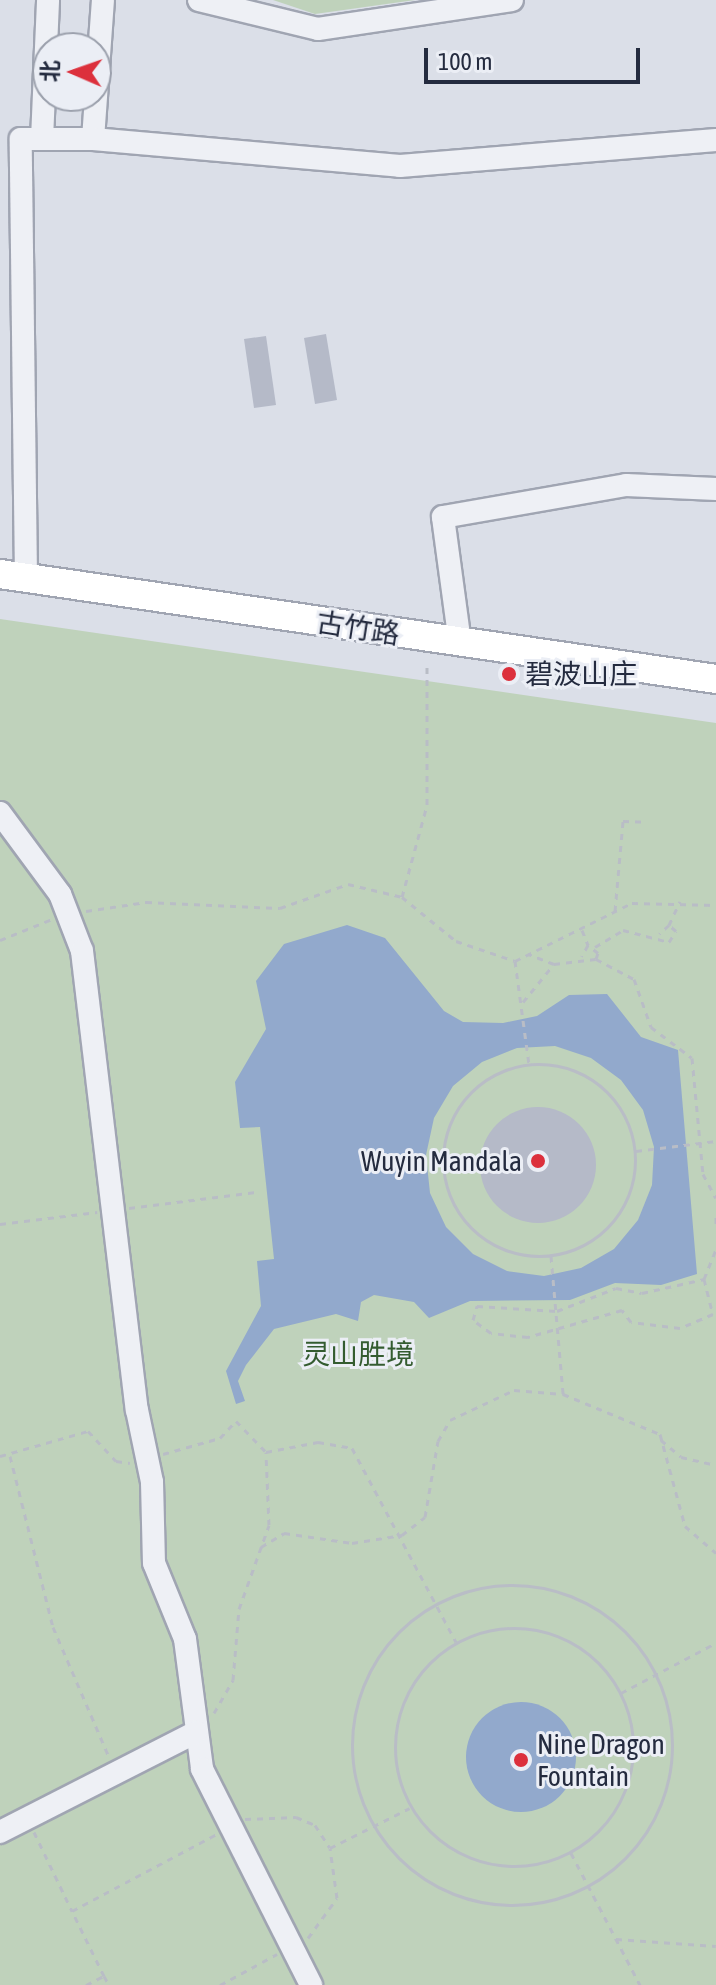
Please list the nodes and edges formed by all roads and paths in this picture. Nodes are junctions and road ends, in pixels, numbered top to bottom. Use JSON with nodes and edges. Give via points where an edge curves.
{"nodes":[{"id":1,"x":48,"y":0,"type":"edge"},
{"id":2,"x":103,"y":0,"type":"edge"},
{"id":3,"x":199,"y":0,"type":"edge"},
{"id":4,"x":512,"y":0,"type":"edge"},
{"id":5,"x":42,"y":139,"type":"junction"},
{"id":6,"x":93,"y":139,"type":"junction"},
{"id":7,"x":716,"y":140,"type":"edge"},
{"id":8,"x":11,"y":161,"type":"edge"},
{"id":9,"x":716,"y":489,"type":"edge"},
{"id":10,"x":13,"y":576,"type":"edge"},
{"id":11,"x":460,"y":643,"type":"junction"},
{"id":12,"x":427,"y":664,"type":"dead end"},
{"id":13,"x":716,"y":679,"type":"edge"},
{"id":14,"x":0,"y":813,"type":"edge"},
{"id":15,"x":646,"y":822,"type":"dead end"},
{"id":16,"x":402,"y":897,"type":"junction"},
{"id":17,"x":680,"y":901,"type":"junction"},
{"id":18,"x":716,"y":905,"type":"edge"},
{"id":19,"x":615,"y":911,"type":"junction"},
{"id":20,"x":70,"y":914,"type":"junction"},
{"id":21,"x":669,"y":925,"type":"junction"},
{"id":22,"x":582,"y":930,"type":"junction"},
{"id":23,"x":659,"y":934,"type":"junction"},
{"id":24,"x":0,"y":940,"type":"edge"},
{"id":25,"x":588,"y":945,"type":"junction"},
{"id":26,"x":595,"y":947,"type":"junction"},
{"id":27,"x":528,"y":954,"type":"junction"},
{"id":28,"x":582,"y":956,"type":"junction"},
{"id":29,"x":596,"y":959,"type":"junction"},
{"id":30,"x":515,"y":961,"type":"junction"},
{"id":31,"x":554,"y":964,"type":"junction"},
{"id":32,"x":522,"y":1003,"type":"junction"},
{"id":33,"x":529,"y":1064,"type":"junction"},
{"id":34,"x":716,"y":1141,"type":"edge"},
{"id":35,"x":699,"y":1143,"type":"junction"},
{"id":36,"x":635,"y":1151,"type":"junction"},
{"id":37,"x":716,"y":1198,"type":"edge"},
{"id":38,"x":716,"y":1217,"type":"edge"},
{"id":39,"x":716,"y":1229,"type":"edge"},
{"id":40,"x":716,"y":1250,"type":"edge"},
{"id":41,"x":551,"y":1256,"type":"junction"},
{"id":42,"x":704,"y":1279,"type":"junction"},
{"id":43,"x":557,"y":1309,"type":"junction"},
{"id":44,"x":560,"y":1333,"type":"junction"},
{"id":45,"x":563,"y":1394,"type":"junction"},
{"id":46,"x":661,"y":1440,"type":"junction"},
{"id":47,"x":266,"y":1452,"type":"junction"},
{"id":48,"x":9,"y":1454,"type":"junction"},
{"id":49,"x":0,"y":1456,"type":"edge"},
{"id":50,"x":148,"y":1460,"type":"junction"},
{"id":51,"x":716,"y":1465,"type":"edge"},
{"id":52,"x":402,"y":1535,"type":"junction"},
{"id":53,"x":261,"y":1547,"type":"junction"},
{"id":54,"x":716,"y":1553,"type":"edge"},
{"id":55,"x":438,"y":1603,"type":"junction"},
{"id":56,"x":456,"y":1642,"type":"junction"},
{"id":57,"x":716,"y":1643,"type":"edge"},
{"id":58,"x":656,"y":1675,"type":"junction"},
{"id":59,"x":621,"y":1693,"type":"junction"},
{"id":60,"x":196,"y":1732,"type":"junction"},
{"id":61,"x":116,"y":1773,"type":"junction"},
{"id":62,"x":410,"y":1808,"type":"junction"},
{"id":63,"x":27,"y":1818,"type":"junction"},
{"id":64,"x":373,"y":1826,"type":"junction"},
{"id":65,"x":228,"y":1828,"type":"junction"},
{"id":66,"x":0,"y":1832,"type":"edge"},
{"id":67,"x":330,"y":1848,"type":"junction"},
{"id":68,"x":571,"y":1853,"type":"junction"},
{"id":69,"x":589,"y":1886,"type":"junction"},
{"id":70,"x":72,"y":1911,"type":"junction"},
{"id":71,"x":616,"y":1939,"type":"junction"},
{"id":72,"x":716,"y":1946,"type":"edge"},
{"id":73,"x":289,"y":1948,"type":"junction"},
{"id":74,"x":104,"y":1976,"type":"junction"},
{"id":75,"x":86,"y":1985,"type":"edge"},
{"id":76,"x":109,"y":1985,"type":"edge"},
{"id":77,"x":220,"y":1985,"type":"edge"},
{"id":78,"x":311,"y":1985,"type":"edge"},
{"id":79,"x":640,"y":1985,"type":"edge"}],
"edges":[{"from":1,"to":5,"type":"street"},
{"from":2,"to":6,"type":"street"},
{"from":3,"to":4,"type":"street","via":[[318,29]]},
{"from":5,"to":6,"type":"street"},
{"from":5,"to":8,"type":"street","via":[[21,139]]},
{"from":6,"to":7,"type":"street","via":[[400,166]]},
{"from":8,"to":10,"type":"street"},
{"from":9,"to":11,"type":"street","via":[[626,485],[443,517]]},
{"from":10,"to":11,"type":"main road","name":"古竹路"},
{"from":11,"to":13,"type":"main road","name":"古竹路"},
{"from":12,"to":16,"type":"path","via":[[427,805]]},
{"from":14,"to":20,"type":"street"},
{"from":15,"to":19,"type":"path","via":[[623,821]]},
{"from":16,"to":20,"type":"path","via":[[348,884],[280,908],[146,902]]},
{"from":16,"to":30,"type":"path","via":[[456,941]]},
{"from":17,"to":18,"type":"path"},
{"from":17,"to":19,"type":"path"},
{"from":17,"to":21,"type":"path"},
{"from":19,"to":22,"type":"path"},
{"from":20,"to":24,"type":"path"},
{"from":20,"to":50,"type":"street","via":[[91,1002]]},
{"from":21,"to":23,"type":"path"},
{"from":21,"to":23,"type":"path","via":[[675,939],[664,941]]},
{"from":22,"to":25,"type":"path"},
{"from":22,"to":27,"type":"path"},
{"from":23,"to":26,"type":"path","via":[[623,930]]},
{"from":25,"to":26,"type":"path"},
{"from":25,"to":28,"type":"path"},
{"from":26,"to":29,"type":"path"},
{"from":27,"to":30,"type":"path"},
{"from":27,"to":31,"type":"path"},
{"from":28,"to":29,"type":"path"},
{"from":28,"to":31,"type":"path"},
{"from":29,"to":35,"type":"path","via":[[634,979],[651,1027],[692,1058]]},
{"from":30,"to":32,"type":"path"},
{"from":31,"to":32,"type":"path"},
{"from":32,"to":33,"type":"path"},
{"from":33,"to":36,"type":"path","via":[[570,1068],[608,1092]]},
{"from":33,"to":41,"type":"path","via":[[504,1069],[466,1096],[445,1137],[442,1160],[453,1205],[484,1240],[516,1254]]},
{"from":34,"to":35,"type":"path"},
{"from":35,"to":36,"type":"path"},
{"from":35,"to":37,"type":"path","via":[[706,1187]]},
{"from":36,"to":41,"type":"path","via":[[620,1212],[590,1242]]},
{"from":38,"to":39,"type":"path"},
{"from":40,"to":42,"type":"path"},
{"from":41,"to":43,"type":"path"},
{"from":42,"to":43,"type":"path","via":[[642,1293],[616,1288]]},
{"from":42,"to":44,"type":"path","via":[[714,1303],[702,1321],[680,1328],[631,1322],[622,1310],[610,1310]]},
{"from":43,"to":44,"type":"path"},
{"from":43,"to":44,"type":"path","via":[[477,1306],[473,1320],[491,1333]]},
{"from":44,"to":45,"type":"path"},
{"from":45,"to":46,"type":"path"},
{"from":45,"to":52,"type":"path","via":[[514,1390],[450,1420],[438,1441],[425,1517]]},
{"from":46,"to":51,"type":"path","via":[[681,1457]]},
{"from":46,"to":54,"type":"path","via":[[685,1526]]},
{"from":47,"to":50,"type":"path","via":[[236,1421],[220,1438],[174,1445]]},
{"from":47,"to":52,"type":"path","via":[[318,1442],[352,1448]]},
{"from":47,"to":53,"type":"path","via":[[269,1525]]},
{"from":48,"to":49,"type":"path"},
{"from":48,"to":50,"type":"path","via":[[88,1431],[116,1461]]},
{"from":48,"to":61,"type":"path","via":[[53,1627]]},
{"from":50,"to":60,"type":"street","via":[[154,1563],[185,1639]]},
{"from":52,"to":53,"type":"path","via":[[352,1543],[284,1533]]},
{"from":52,"to":55,"type":"path"},
{"from":53,"to":60,"type":"path","via":[[239,1609],[233,1680]]},
{"from":55,"to":56,"type":"path"},
{"from":55,"to":58,"type":"path","via":[[508,1584],[556,1591],[610,1618]]},
{"from":55,"to":64,"type":"path","via":[[407,1623],[364,1683],[352,1755]]},
{"from":56,"to":59,"type":"path","via":[[518,1627],[549,1632],[578,1646]]},
{"from":56,"to":62,"type":"path","via":[[411,1686],[399,1715],[398,1778]]},
{"from":57,"to":58,"type":"path"},
{"from":58,"to":59,"type":"path"},
{"from":58,"to":69,"type":"path","via":[[672,1742],[662,1799],[641,1841]]},
{"from":59,"to":68,"type":"path","via":[[634,1752],[628,1783],[606,1823]]},
{"from":60,"to":61,"type":"street"},
{"from":60,"to":65,"type":"street","via":[[202,1769]]},
{"from":61,"to":63,"type":"street"},
{"from":62,"to":64,"type":"path"},
{"from":62,"to":68,"type":"path","via":[[429,1832],[482,1863],[543,1864]]},
{"from":63,"to":66,"type":"street"},
{"from":63,"to":70,"type":"path"},
{"from":64,"to":67,"type":"path"},
{"from":64,"to":69,"type":"path","via":[[421,1878],[486,1904],[556,1900]]},
{"from":65,"to":67,"type":"path","via":[[272,1812],[315,1825]]},
{"from":65,"to":70,"type":"path"},
{"from":65,"to":73,"type":"street"},
{"from":67,"to":73,"type":"path","via":[[337,1898],[326,1920]]},
{"from":68,"to":69,"type":"path"},
{"from":69,"to":71,"type":"path"},
{"from":70,"to":74,"type":"path"},
{"from":71,"to":72,"type":"path"},
{"from":71,"to":79,"type":"path"},
{"from":73,"to":77,"type":"path"},
{"from":73,"to":78,"type":"street"},
{"from":74,"to":75,"type":"path"},
{"from":74,"to":76,"type":"path"}]}
